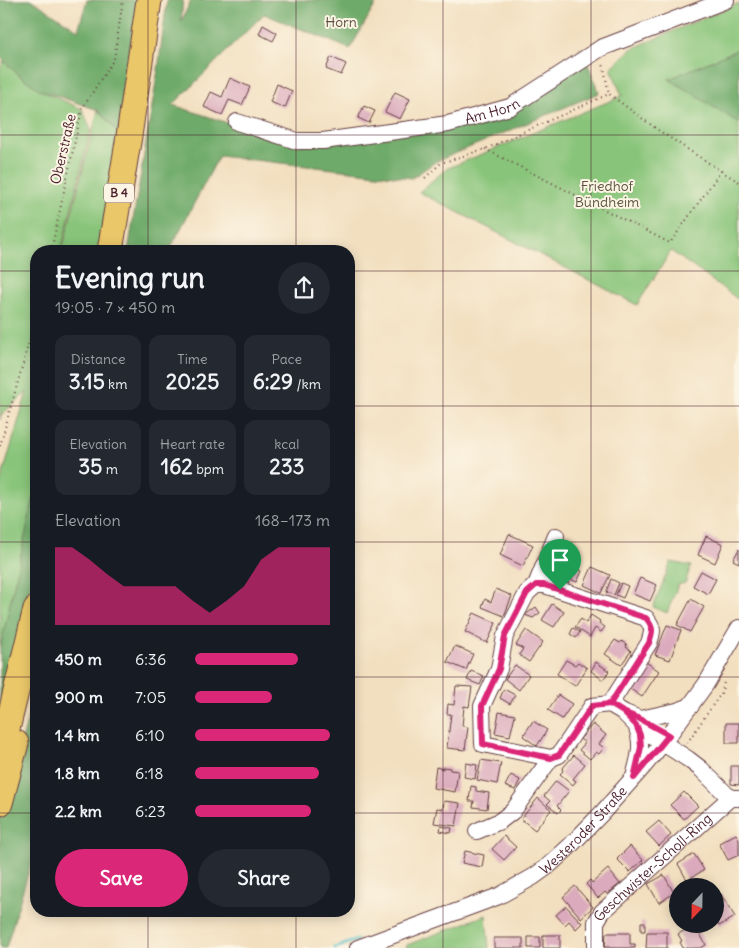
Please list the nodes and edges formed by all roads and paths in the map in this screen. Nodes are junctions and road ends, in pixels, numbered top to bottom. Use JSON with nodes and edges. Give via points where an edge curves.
{"nodes":[{"id":1,"x":123,"y":0,"type":"edge"},
{"id":2,"x":149,"y":0,"type":"edge"},
{"id":3,"x":160,"y":0,"type":"edge"},
{"id":4,"x":726,"y":0,"type":"edge"},
{"id":5,"x":600,"y":48,"type":"junction"},
{"id":6,"x":145,"y":68,"type":"junction"},
{"id":7,"x":609,"y":94,"type":"junction"},
{"id":8,"x":237,"y":122,"type":"dead end"},
{"id":9,"x":134,"y":137,"type":"junction"},
{"id":10,"x":485,"y":149,"type":"junction"},
{"id":11,"x":721,"y":171,"type":"junction"},
{"id":12,"x":425,"y":178,"type":"dead end"},
{"id":13,"x":739,"y":182,"type":"edge"},
{"id":14,"x":52,"y":245,"type":"edge"},
{"id":15,"x":111,"y":245,"type":"edge"},
{"id":16,"x":122,"y":245,"type":"edge"},
{"id":17,"x":30,"y":338,"type":"edge"},
{"id":18,"x":0,"y":446,"type":"edge"},
{"id":19,"x":556,"y":536,"type":"dead end"},
{"id":20,"x":536,"y":585,"type":"junction"},
{"id":21,"x":739,"y":628,"type":"edge"},
{"id":22,"x":30,"y":634,"type":"edge"},
{"id":23,"x":725,"y":679,"type":"dead end"},
{"id":24,"x":30,"y":683,"type":"edge"},
{"id":25,"x":691,"y":706,"type":"junction"},
{"id":26,"x":616,"y":708,"type":"junction"},
{"id":27,"x":638,"y":722,"type":"junction"},
{"id":28,"x":666,"y":739,"type":"junction"},
{"id":29,"x":687,"y":743,"type":"dead end"},
{"id":30,"x":0,"y":758,"type":"edge"},
{"id":31,"x":551,"y":758,"type":"junction"},
{"id":32,"x":634,"y":778,"type":"junction"},
{"id":33,"x":734,"y":798,"type":"edge"},
{"id":34,"x":0,"y":803,"type":"edge"},
{"id":35,"x":477,"y":831,"type":"dead end"},
{"id":36,"x":358,"y":948,"type":"edge"},
{"id":37,"x":596,"y":948,"type":"edge"}],
"edges":[{"from":1,"to":14,"type":"path","name":"Oberstraße","via":[[114,59],[82,109]]},
{"from":2,"to":6,"type":"highway","number":"B 4"},
{"from":3,"to":6,"type":"highway","number":"B 4"},
{"from":4,"to":5,"type":"street","name":"Am Horn"},
{"from":5,"to":7,"type":"path"},
{"from":5,"to":8,"type":"street","name":"Am Horn","via":[[510,107],[448,124],[323,141],[297,141]]},
{"from":6,"to":9,"type":"highway","number":"B 4"},
{"from":7,"to":10,"type":"path"},
{"from":7,"to":11,"type":"path"},
{"from":9,"to":15,"type":"highway","number":"B 4"},
{"from":9,"to":16,"type":"highway","number":"B 4"},
{"from":10,"to":11,"type":"path","via":[[670,243]]},
{"from":10,"to":12,"type":"path","via":[[441,163]]},
{"from":11,"to":13,"type":"path"},
{"from":17,"to":18,"type":"path"},
{"from":19,"to":20,"type":"street"},
{"from":20,"to":26,"type":"street","via":[[646,618],[652,626],[649,643]]},
{"from":20,"to":31,"type":"street","via":[[527,593],[505,636],[499,669],[482,706],[483,744]]},
{"from":21,"to":25,"type":"street","name":"Westeroder Straße"},
{"from":22,"to":30,"type":"highway"},
{"from":23,"to":29,"type":"path","via":[[722,692]]},
{"from":24,"to":34,"type":"highway"},
{"from":25,"to":27,"type":"street"},
{"from":25,"to":28,"type":"street","name":"Westeroder Straße"},
{"from":26,"to":27,"type":"street","name":"Geschwister-Scholl-Ring"},
{"from":26,"to":31,"type":"street","via":[[592,706],[559,755]]},
{"from":27,"to":28,"type":"street","name":"Geschwister-Scholl-Ring"},
{"from":27,"to":32,"type":"street","via":[[641,747]]},
{"from":28,"to":32,"type":"street","name":"Westeroder Straße"},
{"from":28,"to":33,"type":"street","name":"Geschwister-Scholl-Ring"},
{"from":31,"to":35,"type":"street","via":[[513,810]]},
{"from":32,"to":36,"type":"street","name":"Westeroder Straße","via":[[569,847],[533,877],[500,896]]},
{"from":33,"to":37,"type":"street","name":"Geschwister-Scholl-Ring","via":[[602,912],[596,922]]}]}
